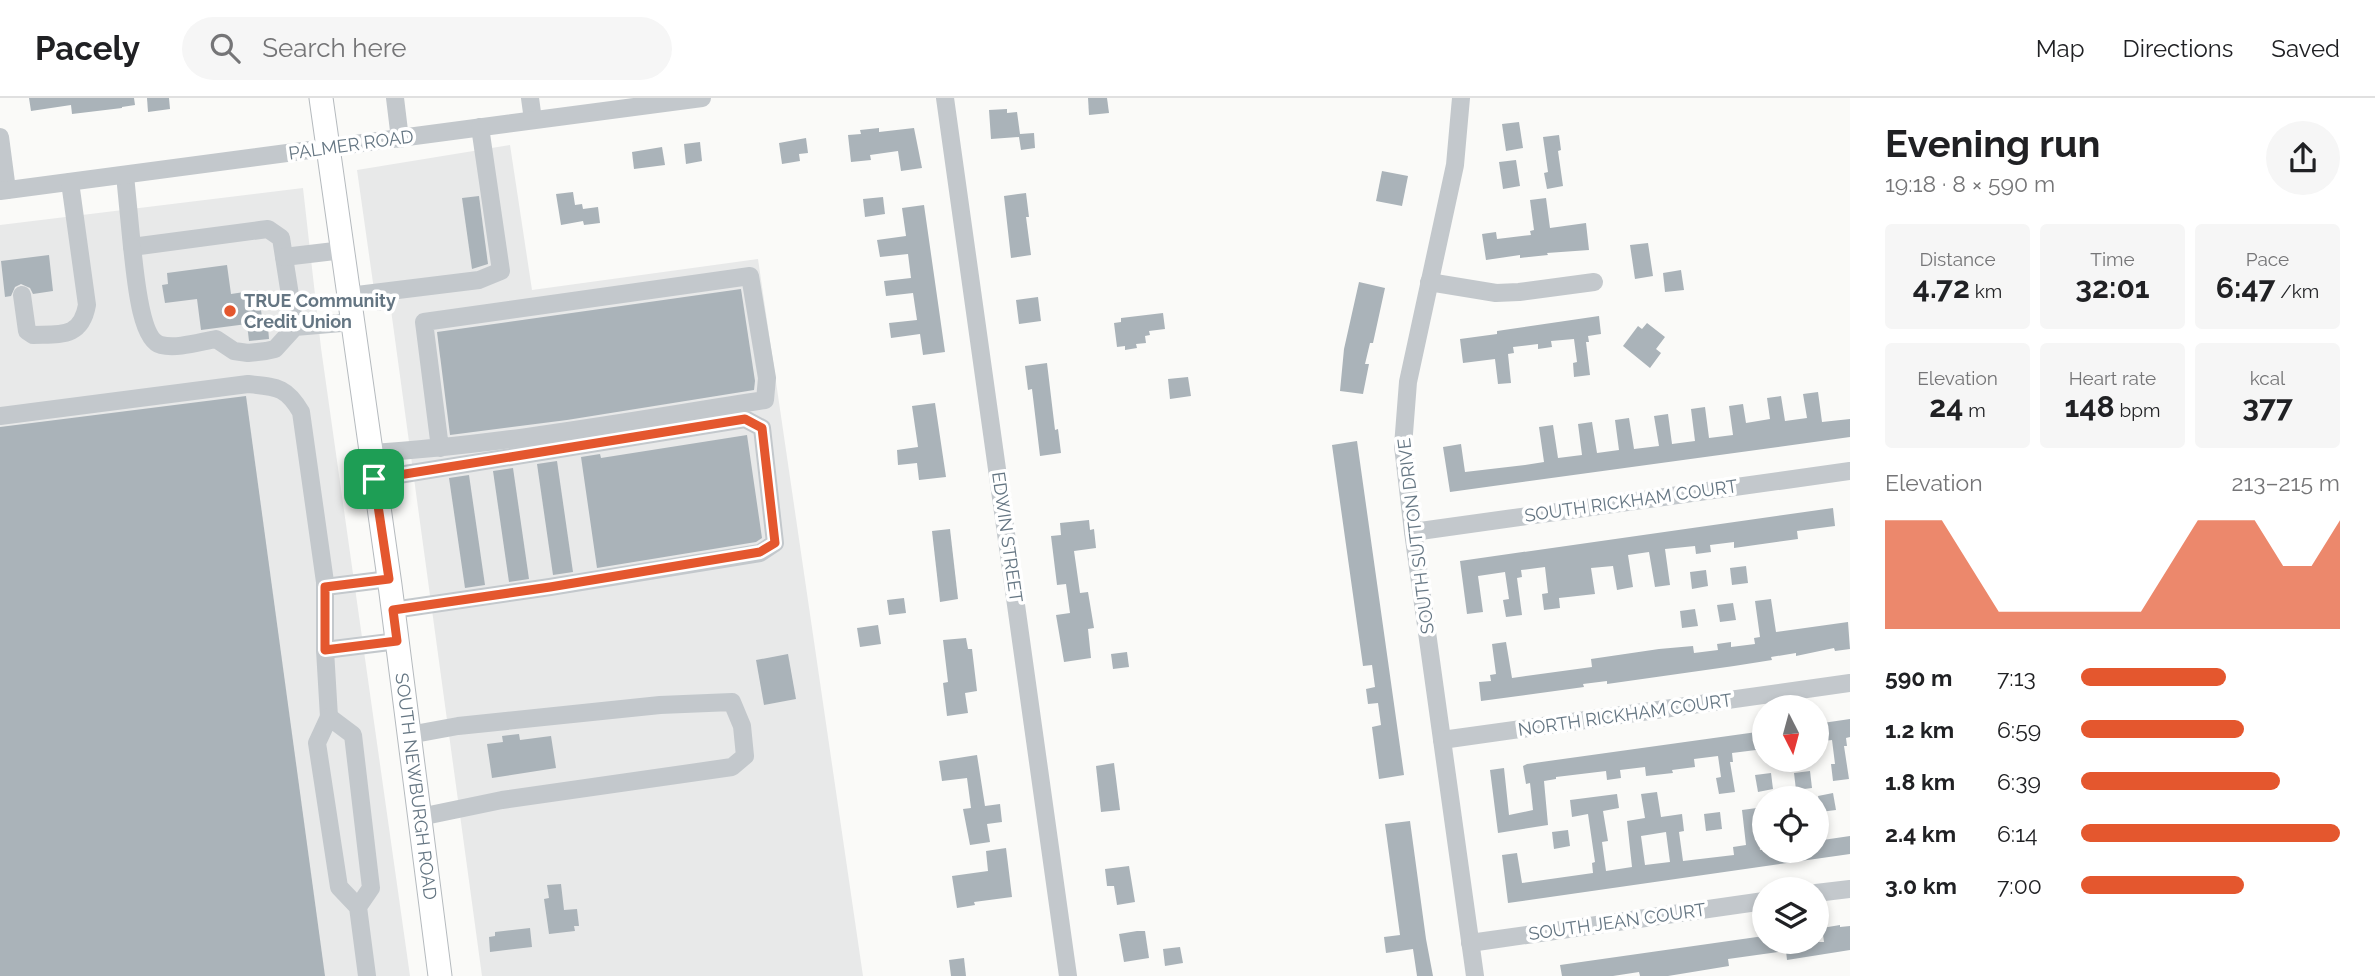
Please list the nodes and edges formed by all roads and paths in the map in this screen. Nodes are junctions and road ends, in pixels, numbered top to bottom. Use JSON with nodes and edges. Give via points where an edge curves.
{"nodes":[{"id":1,"x":321,"y":98,"type":"edge"},
{"id":2,"x":395,"y":98,"type":"edge"},
{"id":3,"x":530,"y":98,"type":"edge"},
{"id":4,"x":702,"y":98,"type":"edge"},
{"id":5,"x":946,"y":98,"type":"edge"},
{"id":6,"x":1461,"y":98,"type":"edge"},
{"id":7,"x":533,"y":120,"type":"junction"},
{"id":8,"x":480,"y":127,"type":"junction"},
{"id":9,"x":0,"y":137,"type":"edge"},
{"id":10,"x":400,"y":138,"type":"junction"},
{"id":11,"x":329,"y":149,"type":"junction"},
{"id":12,"x":125,"y":175,"type":"junction"},
{"id":13,"x":70,"y":182,"type":"junction"},
{"id":14,"x":3,"y":190,"type":"edge"},
{"id":15,"x":132,"y":247,"type":"junction"},
{"id":16,"x":343,"y":250,"type":"junction"},
{"id":17,"x":284,"y":257,"type":"junction"},
{"id":18,"x":1429,"y":282,"type":"junction"},
{"id":19,"x":1594,"y":282,"type":"dead end"},
{"id":20,"x":22,"y":295,"type":"dead end"},
{"id":21,"x":349,"y":296,"type":"junction"},
{"id":22,"x":353,"y":322,"type":"junction"},
{"id":23,"x":295,"y":327,"type":"junction"},
{"id":24,"x":0,"y":416,"type":"edge"},
{"id":25,"x":440,"y":449,"type":"junction"},
{"id":26,"x":370,"y":453,"type":"junction"},
{"id":27,"x":1850,"y":471,"type":"edge"},
{"id":28,"x":374,"y":479,"type":"junction"},
{"id":29,"x":1413,"y":532,"type":"junction"},
{"id":30,"x":389,"y":579,"type":"junction"},
{"id":31,"x":325,"y":587,"type":"junction"},
{"id":32,"x":393,"y":610,"type":"junction"},
{"id":33,"x":397,"y":641,"type":"junction"},
{"id":34,"x":325,"y":650,"type":"junction"},
{"id":35,"x":1850,"y":683,"type":"edge"},
{"id":36,"x":329,"y":717,"type":"junction"},
{"id":37,"x":409,"y":735,"type":"junction"},
{"id":38,"x":1442,"y":740,"type":"junction"},
{"id":39,"x":420,"y":817,"type":"junction"},
{"id":40,"x":1850,"y":889,"type":"edge"},
{"id":41,"x":1829,"y":891,"type":"edge"},
{"id":42,"x":1752,"y":903,"type":"edge"},
{"id":43,"x":358,"y":907,"type":"junction"},
{"id":44,"x":1470,"y":943,"type":"junction"},
{"id":45,"x":367,"y":976,"type":"edge"},
{"id":46,"x":440,"y":976,"type":"edge"},
{"id":47,"x":1068,"y":976,"type":"edge"},
{"id":48,"x":1475,"y":976,"type":"edge"}],
"edges":[{"from":1,"to":11,"type":"main road","name":"SOUTH NEWBURGH ROAD"},
{"from":2,"to":10,"type":"street"},
{"from":3,"to":7,"type":"street"},
{"from":4,"to":7,"type":"street","name":"PALMER ROAD"},
{"from":5,"to":47,"type":"street","name":"EDWIN STREET"},
{"from":6,"to":18,"type":"street","name":"SOUTH SUTTON DRIVE","via":[[1455,165]]},
{"from":7,"to":8,"type":"street","name":"PALMER ROAD"},
{"from":8,"to":10,"type":"street","name":"PALMER ROAD"},
{"from":8,"to":21,"type":"street","via":[[501,271],[479,280]]},
{"from":9,"to":14,"type":"street"},
{"from":10,"to":11,"type":"street","name":"PALMER ROAD"},
{"from":11,"to":12,"type":"street","name":"PALMER ROAD"},
{"from":11,"to":16,"type":"main road","name":"SOUTH NEWBURGH ROAD"},
{"from":12,"to":13,"type":"street","name":"PALMER ROAD"},
{"from":12,"to":15,"type":"street"},
{"from":13,"to":14,"type":"street","name":"PALMER ROAD"},
{"from":13,"to":20,"type":"street","via":[[87,305],[84,318],[79,327],[67,332],[33,335],[27,331]]},
{"from":15,"to":17,"type":"street","via":[[268,229],[281,238]]},
{"from":15,"to":23,"type":"street","via":[[143,320],[151,340],[159,345],[216,339],[234,351],[266,351],[275,349]]},
{"from":16,"to":17,"type":"street"},
{"from":16,"to":21,"type":"main road","name":"SOUTH NEWBURGH ROAD"},
{"from":17,"to":23,"type":"street"},
{"from":18,"to":19,"type":"street","via":[[1496,293]]},
{"from":18,"to":29,"type":"street","name":"SOUTH SUTTON DRIVE","via":[[1408,382],[1403,433]]},
{"from":21,"to":22,"type":"main road","name":"SOUTH NEWBURGH ROAD"},
{"from":22,"to":23,"type":"street"},
{"from":22,"to":26,"type":"main road","name":"SOUTH NEWBURGH ROAD"},
{"from":24,"to":31,"type":"street","via":[[248,384],[281,388],[301,412]]},
{"from":25,"to":25,"type":"street","via":[[765,400],[766,377],[750,276],[424,321]]},
{"from":25,"to":26,"type":"street"},
{"from":26,"to":28,"type":"main road","name":"SOUTH NEWBURGH ROAD"},
{"from":27,"to":29,"type":"street","name":"SOUTH RICKHAM COURT"},
{"from":28,"to":30,"type":"main road","name":"SOUTH NEWBURGH ROAD"},
{"from":28,"to":32,"type":"street","via":[[745,419],[762,428],[775,543],[760,552]]},
{"from":29,"to":38,"type":"street","name":"SOUTH SUTTON DRIVE"},
{"from":30,"to":31,"type":"street"},
{"from":30,"to":32,"type":"main road","name":"SOUTH NEWBURGH ROAD"},
{"from":31,"to":34,"type":"street"},
{"from":32,"to":33,"type":"main road","name":"SOUTH NEWBURGH ROAD"},
{"from":33,"to":34,"type":"street"},
{"from":33,"to":37,"type":"main road","name":"SOUTH NEWBURGH ROAD"},
{"from":34,"to":36,"type":"street"},
{"from":35,"to":38,"type":"street","name":"NORTH RICKHAM COURT"},
{"from":36,"to":43,"type":"street","via":[[317,743],[339,887]]},
{"from":36,"to":43,"type":"street","via":[[353,735],[371,888]]},
{"from":37,"to":39,"type":"main road","name":"SOUTH NEWBURGH ROAD"},
{"from":37,"to":39,"type":"street","via":[[647,706],[732,702],[742,726],[745,757],[732,767],[502,800]]},
{"from":38,"to":44,"type":"street","name":"SOUTH SUTTON DRIVE"},
{"from":39,"to":46,"type":"main road","name":"SOUTH NEWBURGH ROAD"},
{"from":40,"to":41,"type":"street"},
{"from":42,"to":44,"type":"street","name":"SOUTH JEAN COURT"},
{"from":43,"to":45,"type":"street"},
{"from":44,"to":48,"type":"street","name":"SOUTH SUTTON DRIVE"}]}
